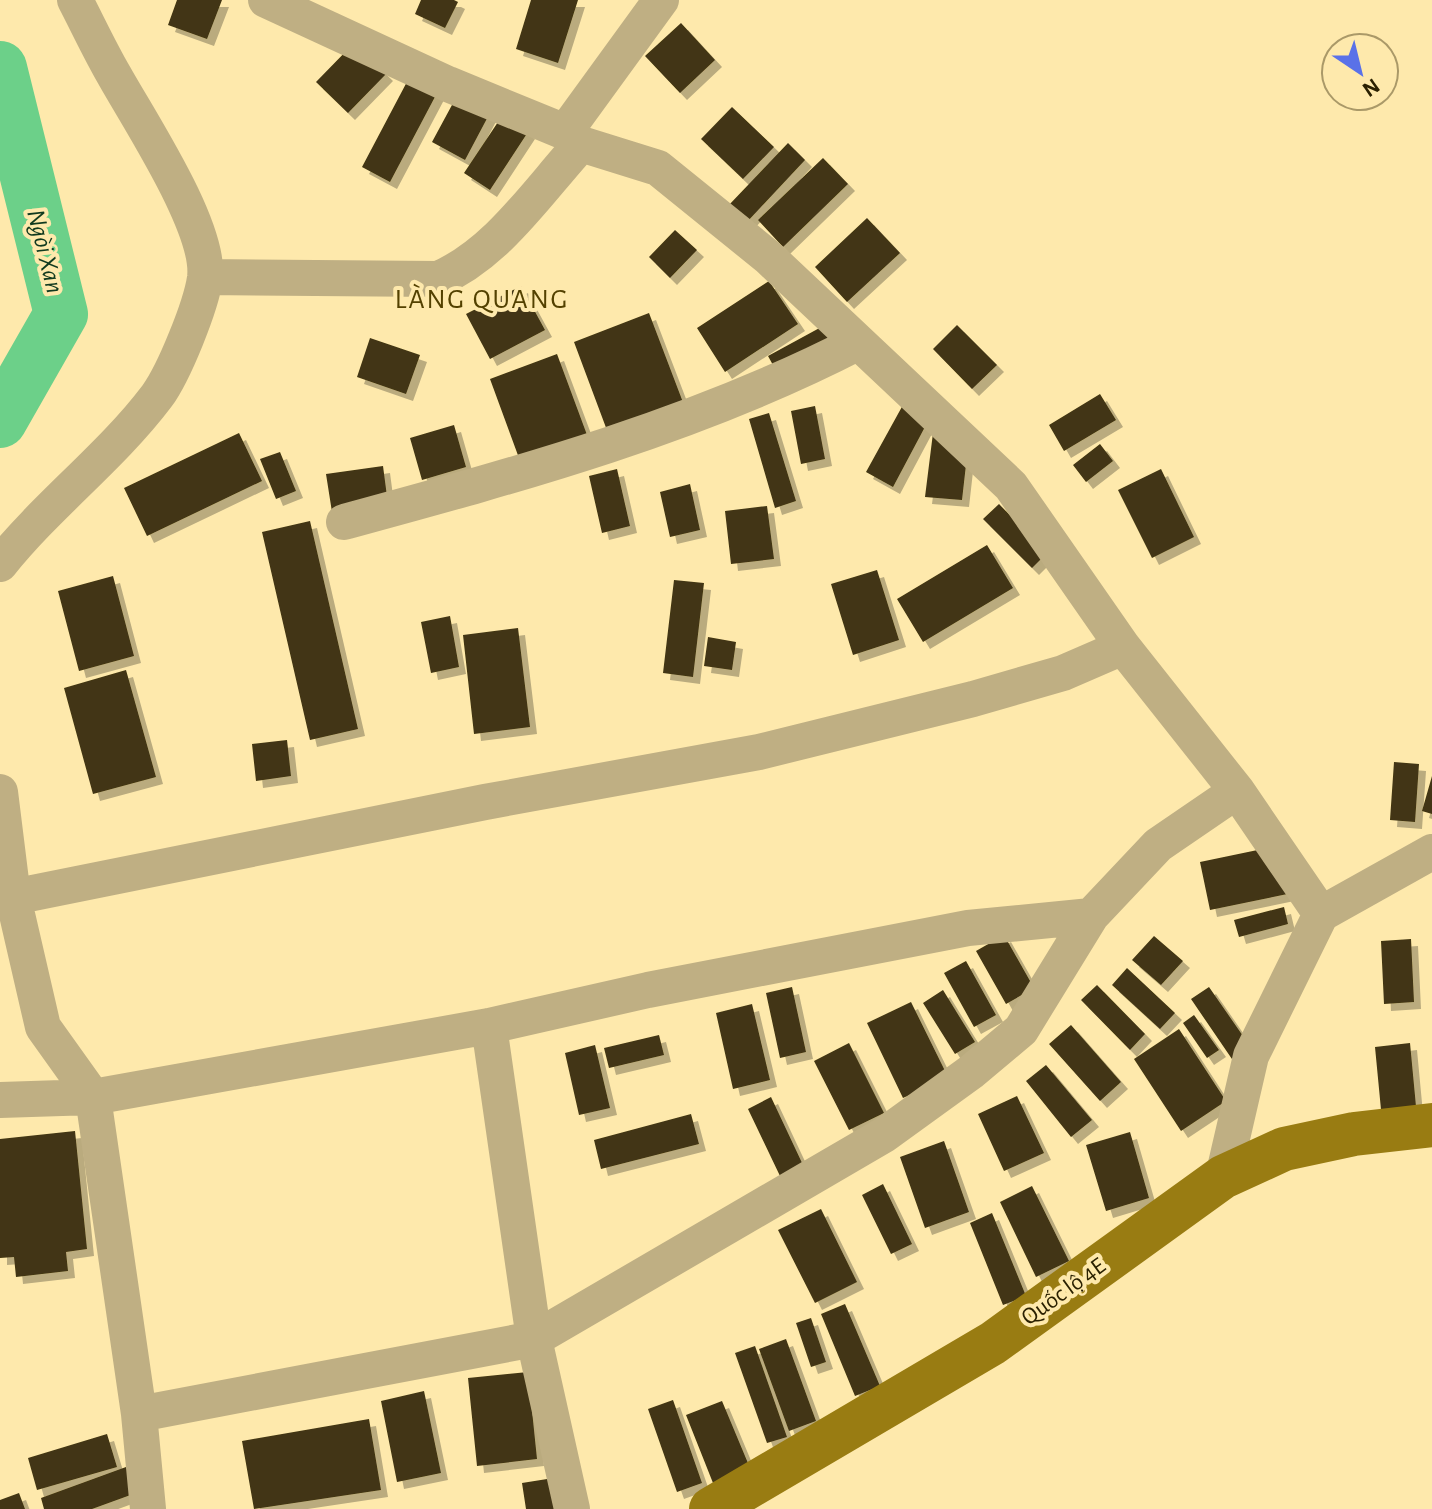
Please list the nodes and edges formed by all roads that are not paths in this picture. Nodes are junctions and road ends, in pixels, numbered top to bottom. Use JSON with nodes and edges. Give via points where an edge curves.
{"nodes":[{"id":1,"x":75,"y":0,"type":"edge"},
{"id":2,"x":266,"y":0,"type":"edge"},
{"id":3,"x":661,"y":0,"type":"edge"},
{"id":4,"x":573,"y":138,"type":"junction"},
{"id":5,"x":205,"y":277,"type":"junction"},
{"id":6,"x":857,"y":343,"type":"junction"},
{"id":7,"x":344,"y":522,"type":"dead end"},
{"id":8,"x":0,"y":564,"type":"edge"},
{"id":9,"x":1123,"y":647,"type":"junction"},
{"id":10,"x":1237,"y":791,"type":"junction"},
{"id":11,"x":0,"y":792,"type":"edge"},
{"id":12,"x":1432,"y":852,"type":"edge"},
{"id":13,"x":15,"y":906,"type":"junction"},
{"id":14,"x":1321,"y":914,"type":"junction"},
{"id":15,"x":1091,"y":916,"type":"junction"},
{"id":16,"x":489,"y":1026,"type":"junction"},
{"id":17,"x":93,"y":1097,"type":"junction"},
{"id":18,"x":0,"y":1100,"type":"edge"},
{"id":19,"x":1432,"y":1125,"type":"edge"},
{"id":20,"x":1223,"y":1177,"type":"junction"},
{"id":21,"x":534,"y":1339,"type":"junction"},
{"id":22,"x":139,"y":1414,"type":"junction"},
{"id":23,"x":148,"y":1509,"type":"edge"},
{"id":24,"x":572,"y":1509,"type":"edge"},
{"id":25,"x":711,"y":1509,"type":"edge"}],
"edges":[{"from":1,"to":5,"type":"street","via":[[163,154],[197,239]]},
{"from":2,"to":4,"type":"street"},
{"from":3,"to":4,"type":"street"},
{"from":4,"to":5,"type":"street","via":[[482,254],[438,279]]},
{"from":4,"to":6,"type":"street","via":[[658,168],[768,257]]},
{"from":5,"to":8,"type":"street","via":[[179,355],[159,394]]},
{"from":6,"to":7,"type":"street","via":[[779,383],[663,429],[530,472]]},
{"from":6,"to":9,"type":"street","via":[[1011,486]]},
{"from":9,"to":10,"type":"street"},
{"from":9,"to":13,"type":"street","via":[[1063,673],[973,699],[759,752],[485,802]]},
{"from":10,"to":14,"type":"street"},
{"from":10,"to":15,"type":"street","via":[[1158,845]]},
{"from":11,"to":13,"type":"street"},
{"from":12,"to":14,"type":"street"},
{"from":13,"to":17,"type":"street","via":[[43,1027]]},
{"from":14,"to":20,"type":"street","via":[[1251,1056]]},
{"from":15,"to":16,"type":"street","via":[[968,928]]},
{"from":15,"to":21,"type":"street","via":[[1021,1030],[971,1072],[884,1135]]},
{"from":16,"to":17,"type":"street"},
{"from":16,"to":21,"type":"street"},
{"from":17,"to":18,"type":"street"},
{"from":17,"to":22,"type":"street"},
{"from":19,"to":20,"type":"main road","name":"Quốc lộ 4E","via":[[1284,1149]]},
{"from":20,"to":25,"type":"main road","name":"Quốc lộ 4E","via":[[993,1343]]},
{"from":21,"to":22,"type":"street"},
{"from":21,"to":24,"type":"street"},
{"from":22,"to":23,"type":"street"}]}
